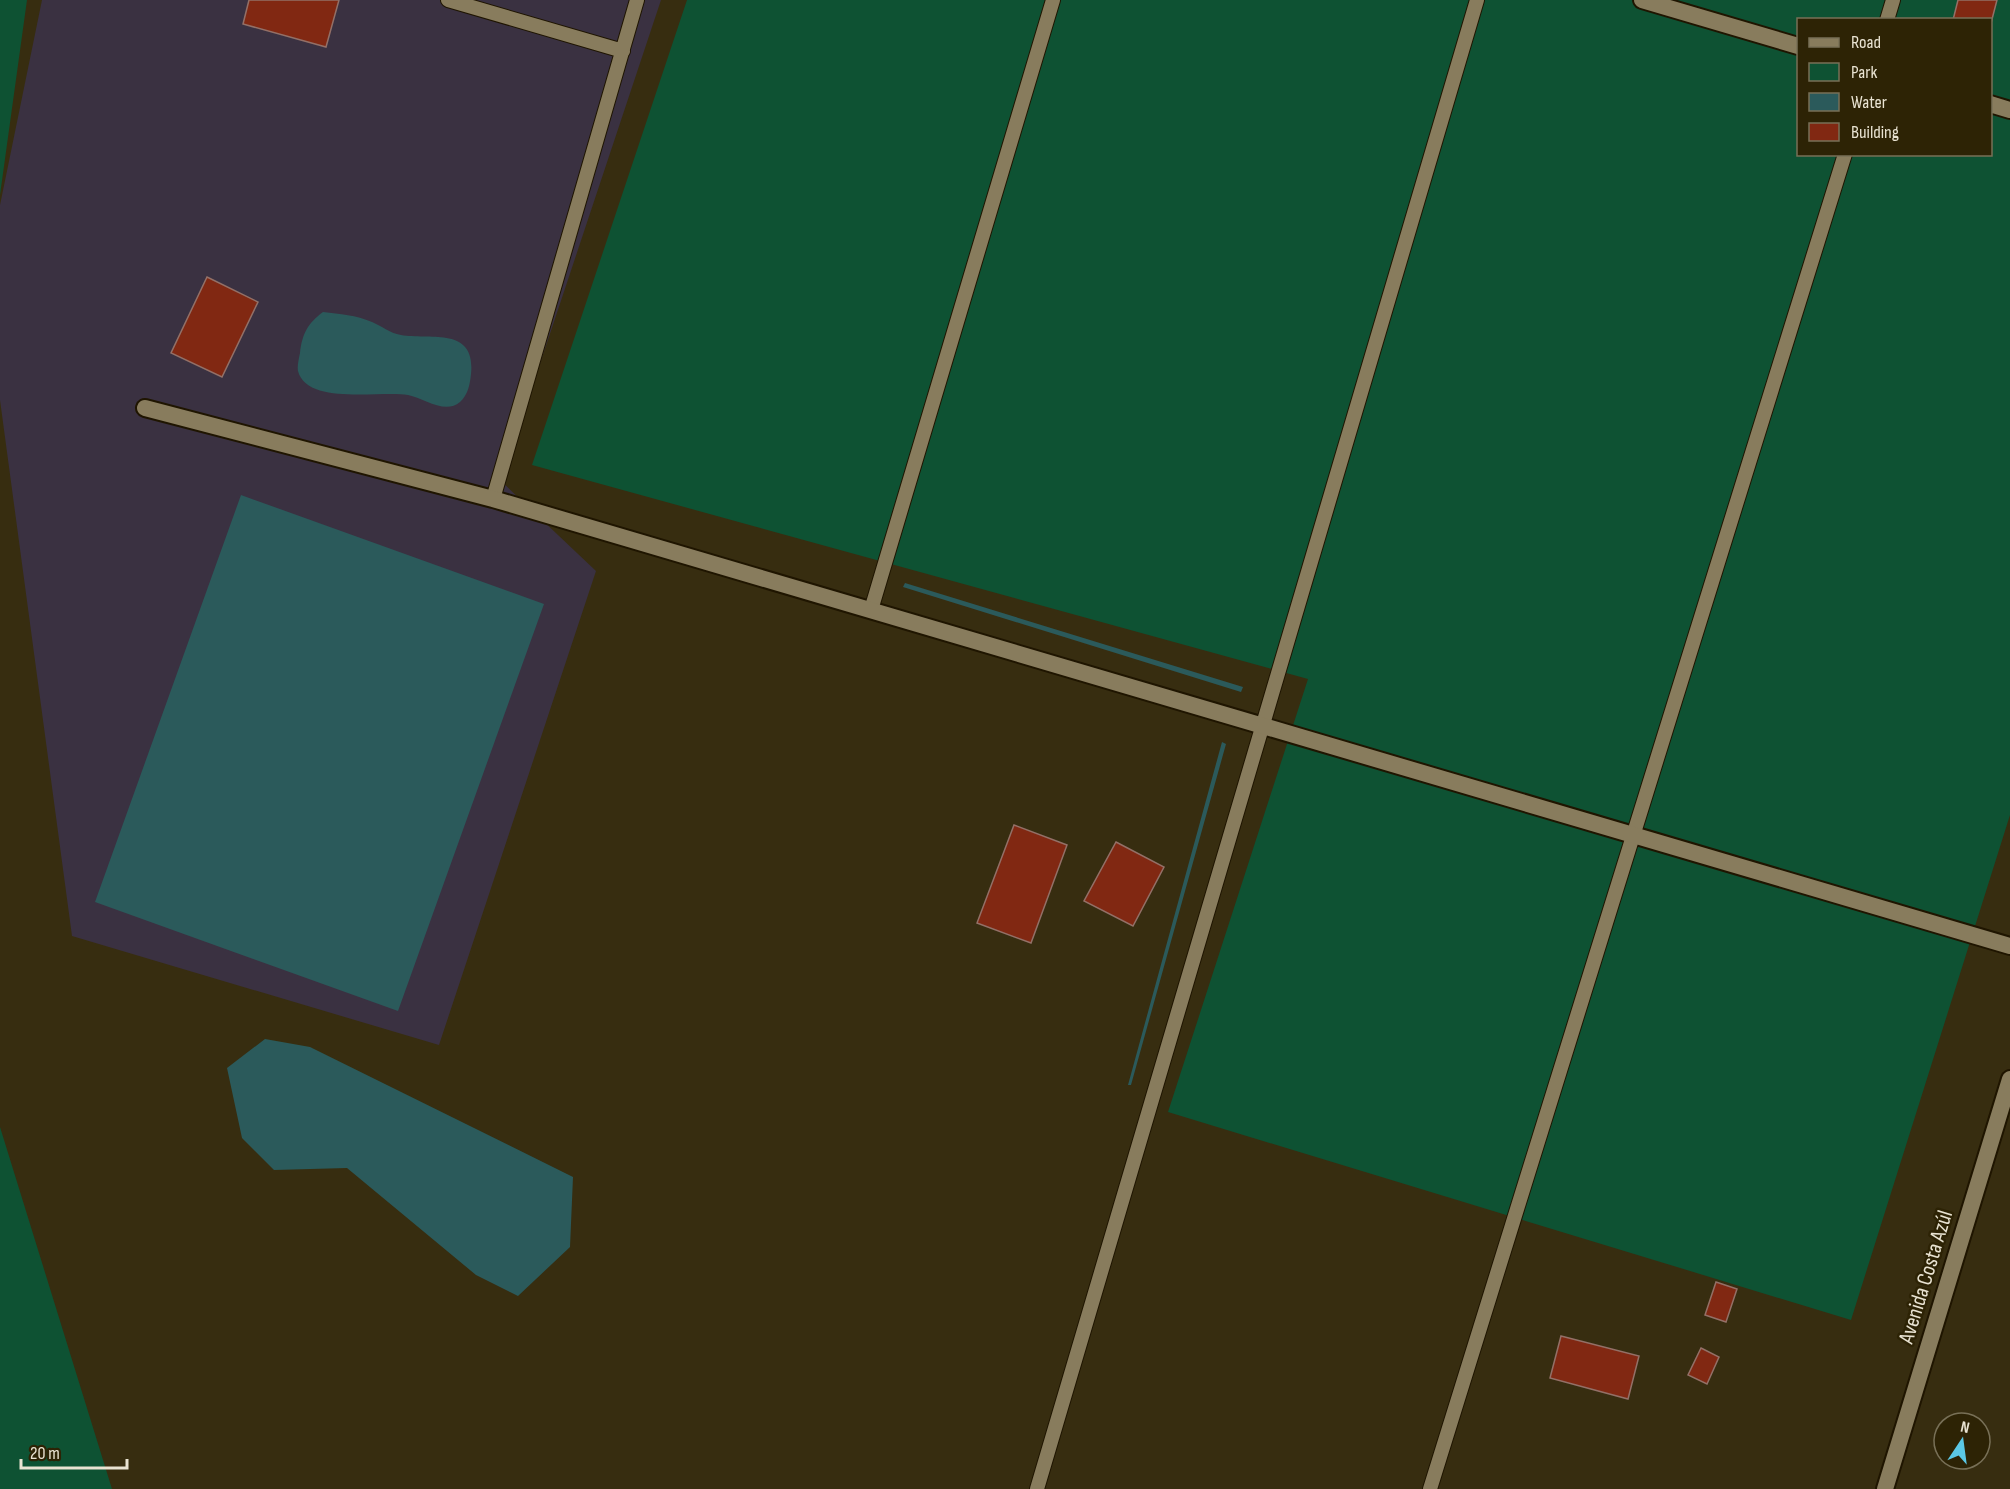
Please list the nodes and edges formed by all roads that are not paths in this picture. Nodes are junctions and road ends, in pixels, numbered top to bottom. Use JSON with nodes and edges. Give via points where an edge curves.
{"nodes":[{"id":1,"x":448,"y":0,"type":"edge"},
{"id":2,"x":637,"y":0,"type":"edge"},
{"id":3,"x":1053,"y":0,"type":"edge"},
{"id":4,"x":1477,"y":0,"type":"edge"},
{"id":5,"x":1642,"y":0,"type":"edge"},
{"id":6,"x":1893,"y":0,"type":"edge"},
{"id":7,"x":1888,"y":18,"type":"edge"},
{"id":8,"x":1797,"y":46,"type":"edge"},
{"id":9,"x":622,"y":51,"type":"junction"},
{"id":10,"x":1992,"y":105,"type":"edge"},
{"id":11,"x":2010,"y":110,"type":"edge"},
{"id":12,"x":1844,"y":156,"type":"edge"},
{"id":13,"x":145,"y":408,"type":"dead end"},
{"id":14,"x":493,"y":499,"type":"junction"},
{"id":15,"x":871,"y":610,"type":"junction"},
{"id":16,"x":1262,"y":725,"type":"junction"},
{"id":17,"x":1633,"y":835,"type":"junction"},
{"id":18,"x":2010,"y":946,"type":"edge"},
{"id":19,"x":2010,"y":1079,"type":"edge"},
{"id":20,"x":1037,"y":1489,"type":"edge"},
{"id":21,"x":1430,"y":1489,"type":"edge"},
{"id":22,"x":1885,"y":1489,"type":"edge"}],
"edges":[{"from":1,"to":9,"type":"lane"},
{"from":2,"to":9,"type":"lane"},
{"from":3,"to":15,"type":"lane"},
{"from":4,"to":16,"type":"lane"},
{"from":5,"to":8,"type":"street"},
{"from":6,"to":7,"type":"lane"},
{"from":9,"to":14,"type":"lane"},
{"from":10,"to":11,"type":"street"},
{"from":12,"to":17,"type":"lane"},
{"from":13,"to":14,"type":"street"},
{"from":14,"to":15,"type":"street"},
{"from":15,"to":16,"type":"street"},
{"from":16,"to":17,"type":"street"},
{"from":16,"to":20,"type":"lane"},
{"from":17,"to":18,"type":"street"},
{"from":17,"to":21,"type":"lane"},
{"from":19,"to":22,"type":"street","name":"Avenida Costa Azúl"}]}
